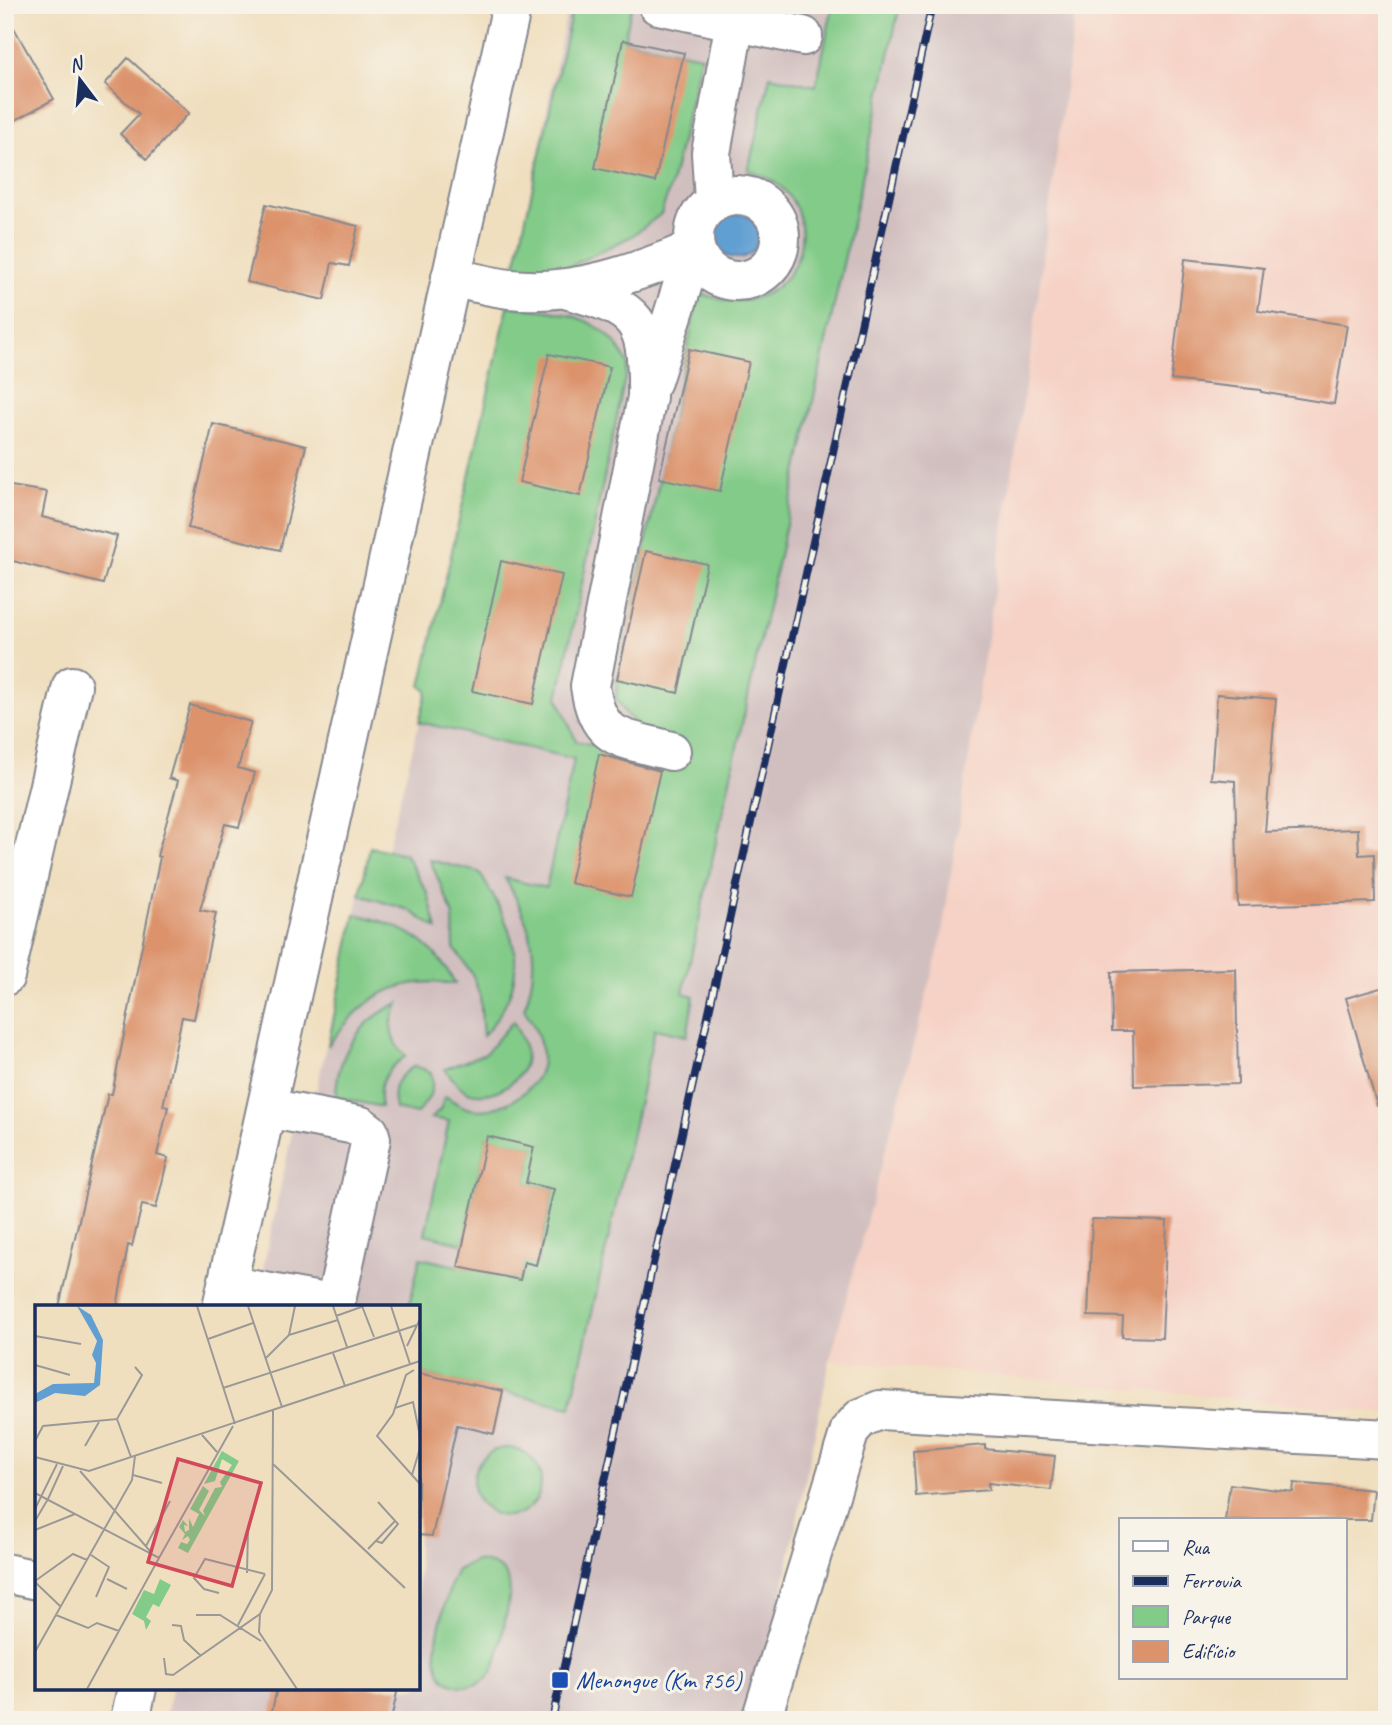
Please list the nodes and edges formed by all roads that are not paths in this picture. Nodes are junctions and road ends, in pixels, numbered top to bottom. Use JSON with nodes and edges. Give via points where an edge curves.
{"nodes":[{"id":1,"x":512,"y":5,"type":"edge"},
{"id":2,"x":658,"y":5,"type":"edge"},
{"id":3,"x":737,"y":13,"type":"edge"},
{"id":4,"x":803,"y":36,"type":"dead end"},
{"id":5,"x":714,"y":201,"type":"junction"},
{"id":6,"x":694,"y":249,"type":"junction"},
{"id":7,"x":451,"y":278,"type":"junction"},
{"id":8,"x":565,"y":289,"type":"junction"},
{"id":9,"x":647,"y":397,"type":"junction"},
{"id":10,"x":72,"y":686,"type":"dead end"},
{"id":11,"x":671,"y":751,"type":"dead end"},
{"id":12,"x":5,"y":976,"type":"edge"},
{"id":13,"x":267,"y":1108,"type":"junction"},
{"id":14,"x":225,"y":1296,"type":"edge"},
{"id":15,"x":1387,"y":1439,"type":"edge"},
{"id":16,"x":5,"y":1555,"type":"edge"},
{"id":17,"x":5,"y":1573,"type":"edge"},
{"id":18,"x":35,"y":1577,"type":"edge"},
{"id":19,"x":35,"y":1578,"type":"edge"},
{"id":20,"x":137,"y":1690,"type":"edge"},
{"id":21,"x":130,"y":1720,"type":"edge"},
{"id":22,"x":761,"y":1720,"type":"edge"}],
"edges":[{"from":1,"to":7,"type":"main road"},
{"from":2,"to":3,"type":"main road"},
{"from":3,"to":4,"type":"main road"},
{"from":3,"to":5,"type":"main road","via":[[711,153]]},
{"from":5,"to":6,"type":"main road","via":[[696,223]]},
{"from":5,"to":6,"type":"main road","via":[[741,195],[767,207],[778,226],[779,248],[763,272],[736,281],[710,272]]},
{"from":6,"to":8,"type":"main road","via":[[646,270]]},
{"from":6,"to":9,"type":"main road"},
{"from":7,"to":8,"type":"main road","via":[[511,289]]},
{"from":7,"to":13,"type":"main road"},
{"from":8,"to":9,"type":"main road","via":[[609,301],[635,319],[648,351]]},
{"from":9,"to":11,"type":"main road","via":[[590,686],[598,722],[611,734]]},
{"from":10,"to":12,"type":"main road"},
{"from":13,"to":14,"type":"main road"},
{"from":13,"to":14,"type":"main road","via":[[361,1126],[369,1132],[337,1296],[330,1303]]},
{"from":15,"to":22,"type":"main road","via":[[880,1410],[861,1418],[850,1430]]},
{"from":16,"to":18,"type":"main road"},
{"from":17,"to":19,"type":"main road"},
{"from":20,"to":21,"type":"main road"}]}
